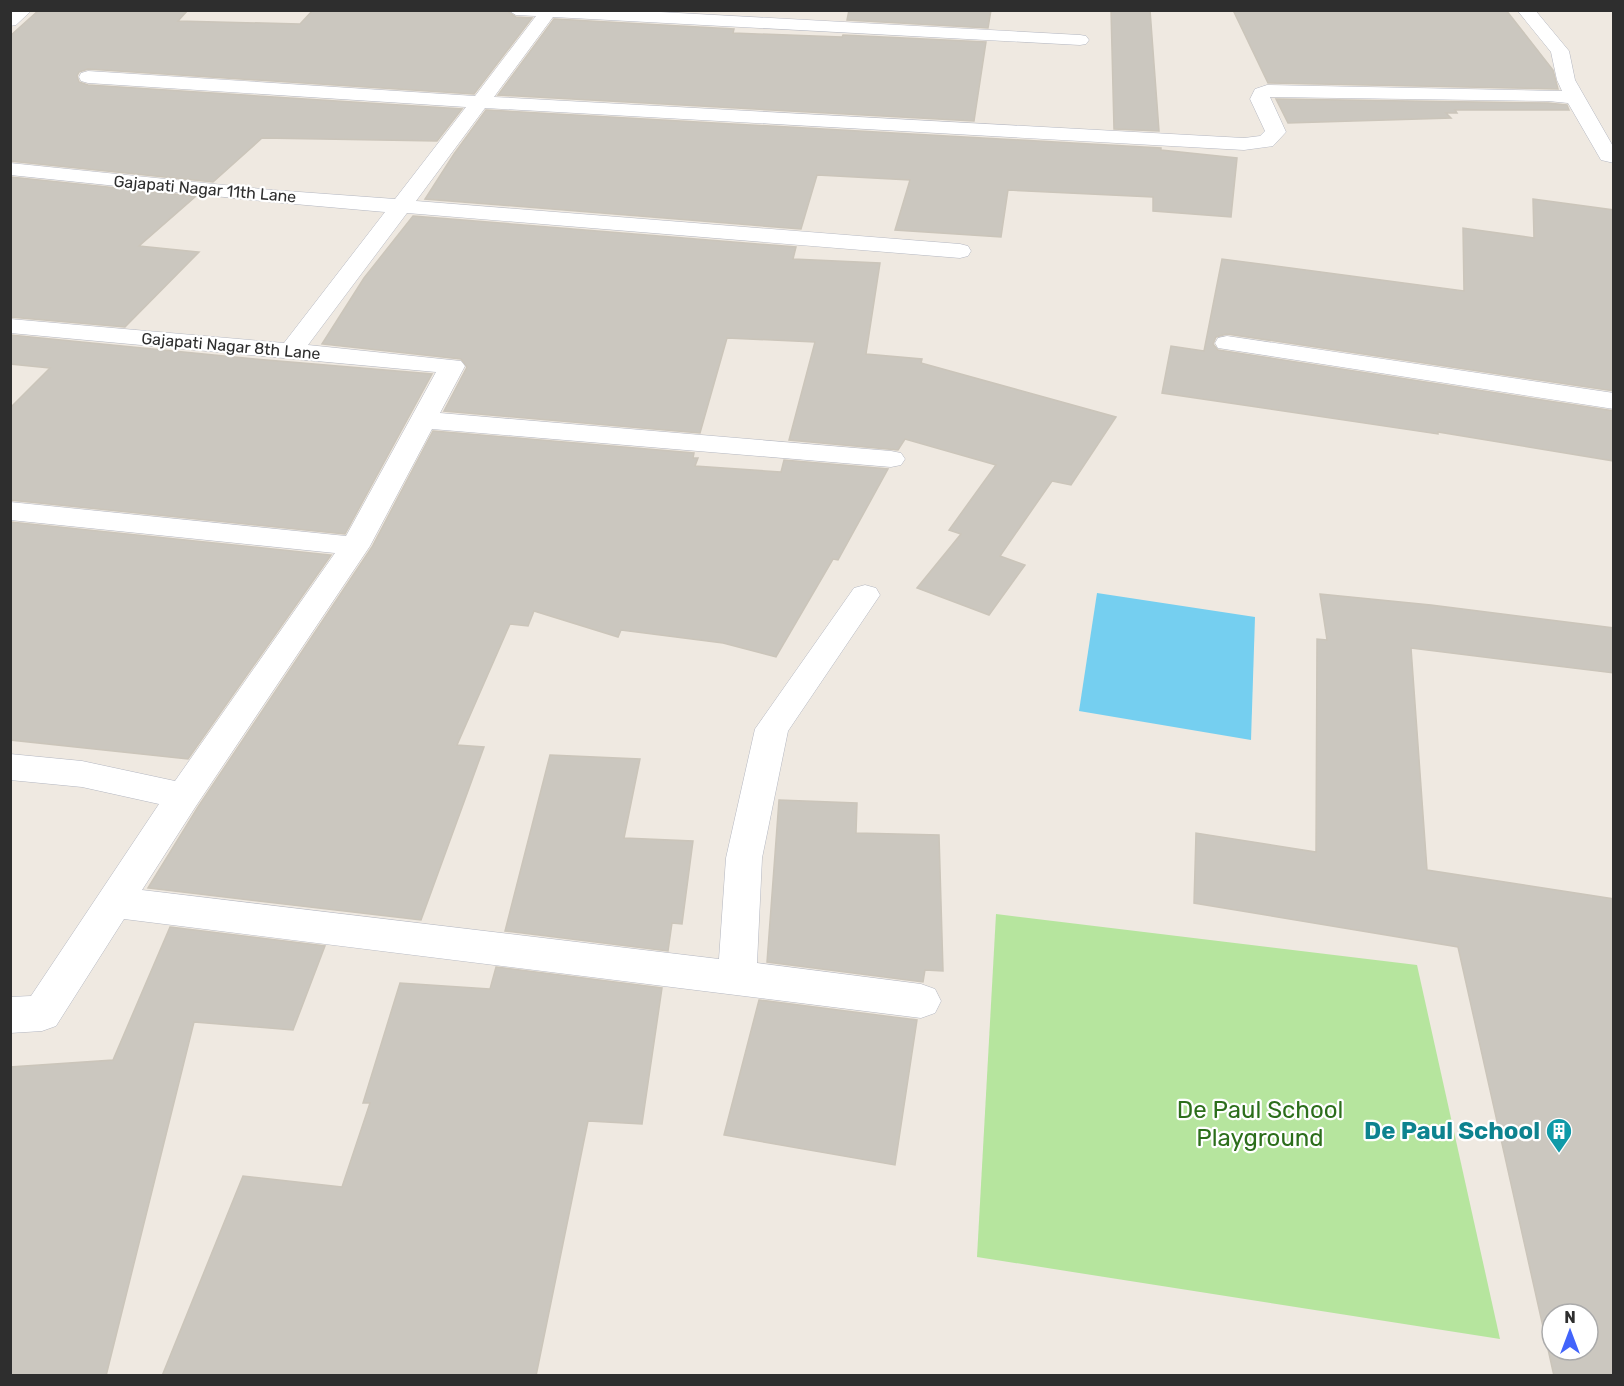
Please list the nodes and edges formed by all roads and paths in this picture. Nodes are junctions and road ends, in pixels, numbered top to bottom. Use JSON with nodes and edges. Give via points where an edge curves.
{"nodes":[{"id":1,"x":24,"y":10,"type":"edge"},
{"id":2,"x":516,"y":10,"type":"edge"},
{"id":3,"x":1525,"y":10,"type":"edge"},
{"id":4,"x":548,"y":12,"type":"junction"},
{"id":5,"x":10,"y":21,"type":"edge"},
{"id":6,"x":1080,"y":40,"type":"dead end"},
{"id":7,"x":88,"y":77,"type":"dead end"},
{"id":8,"x":1575,"y":98,"type":"junction"},
{"id":9,"x":481,"y":102,"type":"junction"},
{"id":10,"x":1614,"y":157,"type":"edge"},
{"id":11,"x":10,"y":169,"type":"edge"},
{"id":12,"x":400,"y":206,"type":"junction"},
{"id":13,"x":960,"y":251,"type":"dead end"},
{"id":14,"x":10,"y":326,"type":"edge"},
{"id":15,"x":1227,"y":344,"type":"dead end"},
{"id":16,"x":291,"y":351,"type":"junction"},
{"id":17,"x":1614,"y":401,"type":"edge"},
{"id":18,"x":423,"y":420,"type":"junction"},
{"id":19,"x":891,"y":459,"type":"dead end"},
{"id":20,"x":10,"y":511,"type":"edge"},
{"id":21,"x":355,"y":546,"type":"junction"},
{"id":22,"x":865,"y":595,"type":"dead end"},
{"id":23,"x":10,"y":767,"type":"edge"},
{"id":24,"x":183,"y":795,"type":"junction"},
{"id":25,"x":113,"y":902,"type":"junction"},
{"id":26,"x":737,"y":978,"type":"junction"},
{"id":27,"x":921,"y":1001,"type":"dead end"},
{"id":28,"x":10,"y":1015,"type":"edge"}],
"edges":[{"from":1,"to":5,"type":"street"},
{"from":2,"to":4,"type":"street"},
{"from":3,"to":8,"type":"street","via":[[1560,51],[1566,80]]},
{"from":4,"to":6,"type":"street"},
{"from":4,"to":9,"type":"street"},
{"from":7,"to":9,"type":"street"},
{"from":8,"to":9,"type":"street","via":[[1274,90],[1262,93],[1260,99],[1276,132],[1266,142],[1257,144]]},
{"from":8,"to":10,"type":"street","via":[[1608,156]]},
{"from":9,"to":12,"type":"street"},
{"from":11,"to":12,"type":"street","name":"Gajapati Nagar 11th Lane"},
{"from":12,"to":13,"type":"street","name":"Gajapati Nagar 11th Lane"},
{"from":12,"to":16,"type":"street"},
{"from":14,"to":16,"type":"street","name":"Gajapati Nagar 8th Lane"},
{"from":15,"to":17,"type":"street"},
{"from":16,"to":18,"type":"street","name":"Gajapati Nagar 8th Lane","via":[[452,366]]},
{"from":18,"to":19,"type":"street"},
{"from":18,"to":21,"type":"street"},
{"from":20,"to":21,"type":"street"},
{"from":21,"to":24,"type":"street"},
{"from":22,"to":26,"type":"street","via":[[772,729],[744,858]]},
{"from":23,"to":24,"type":"street","via":[[82,774]]},
{"from":24,"to":25,"type":"street"},
{"from":25,"to":26,"type":"street"},
{"from":25,"to":28,"type":"street","via":[[42,1013]]},
{"from":26,"to":27,"type":"street"}]}
